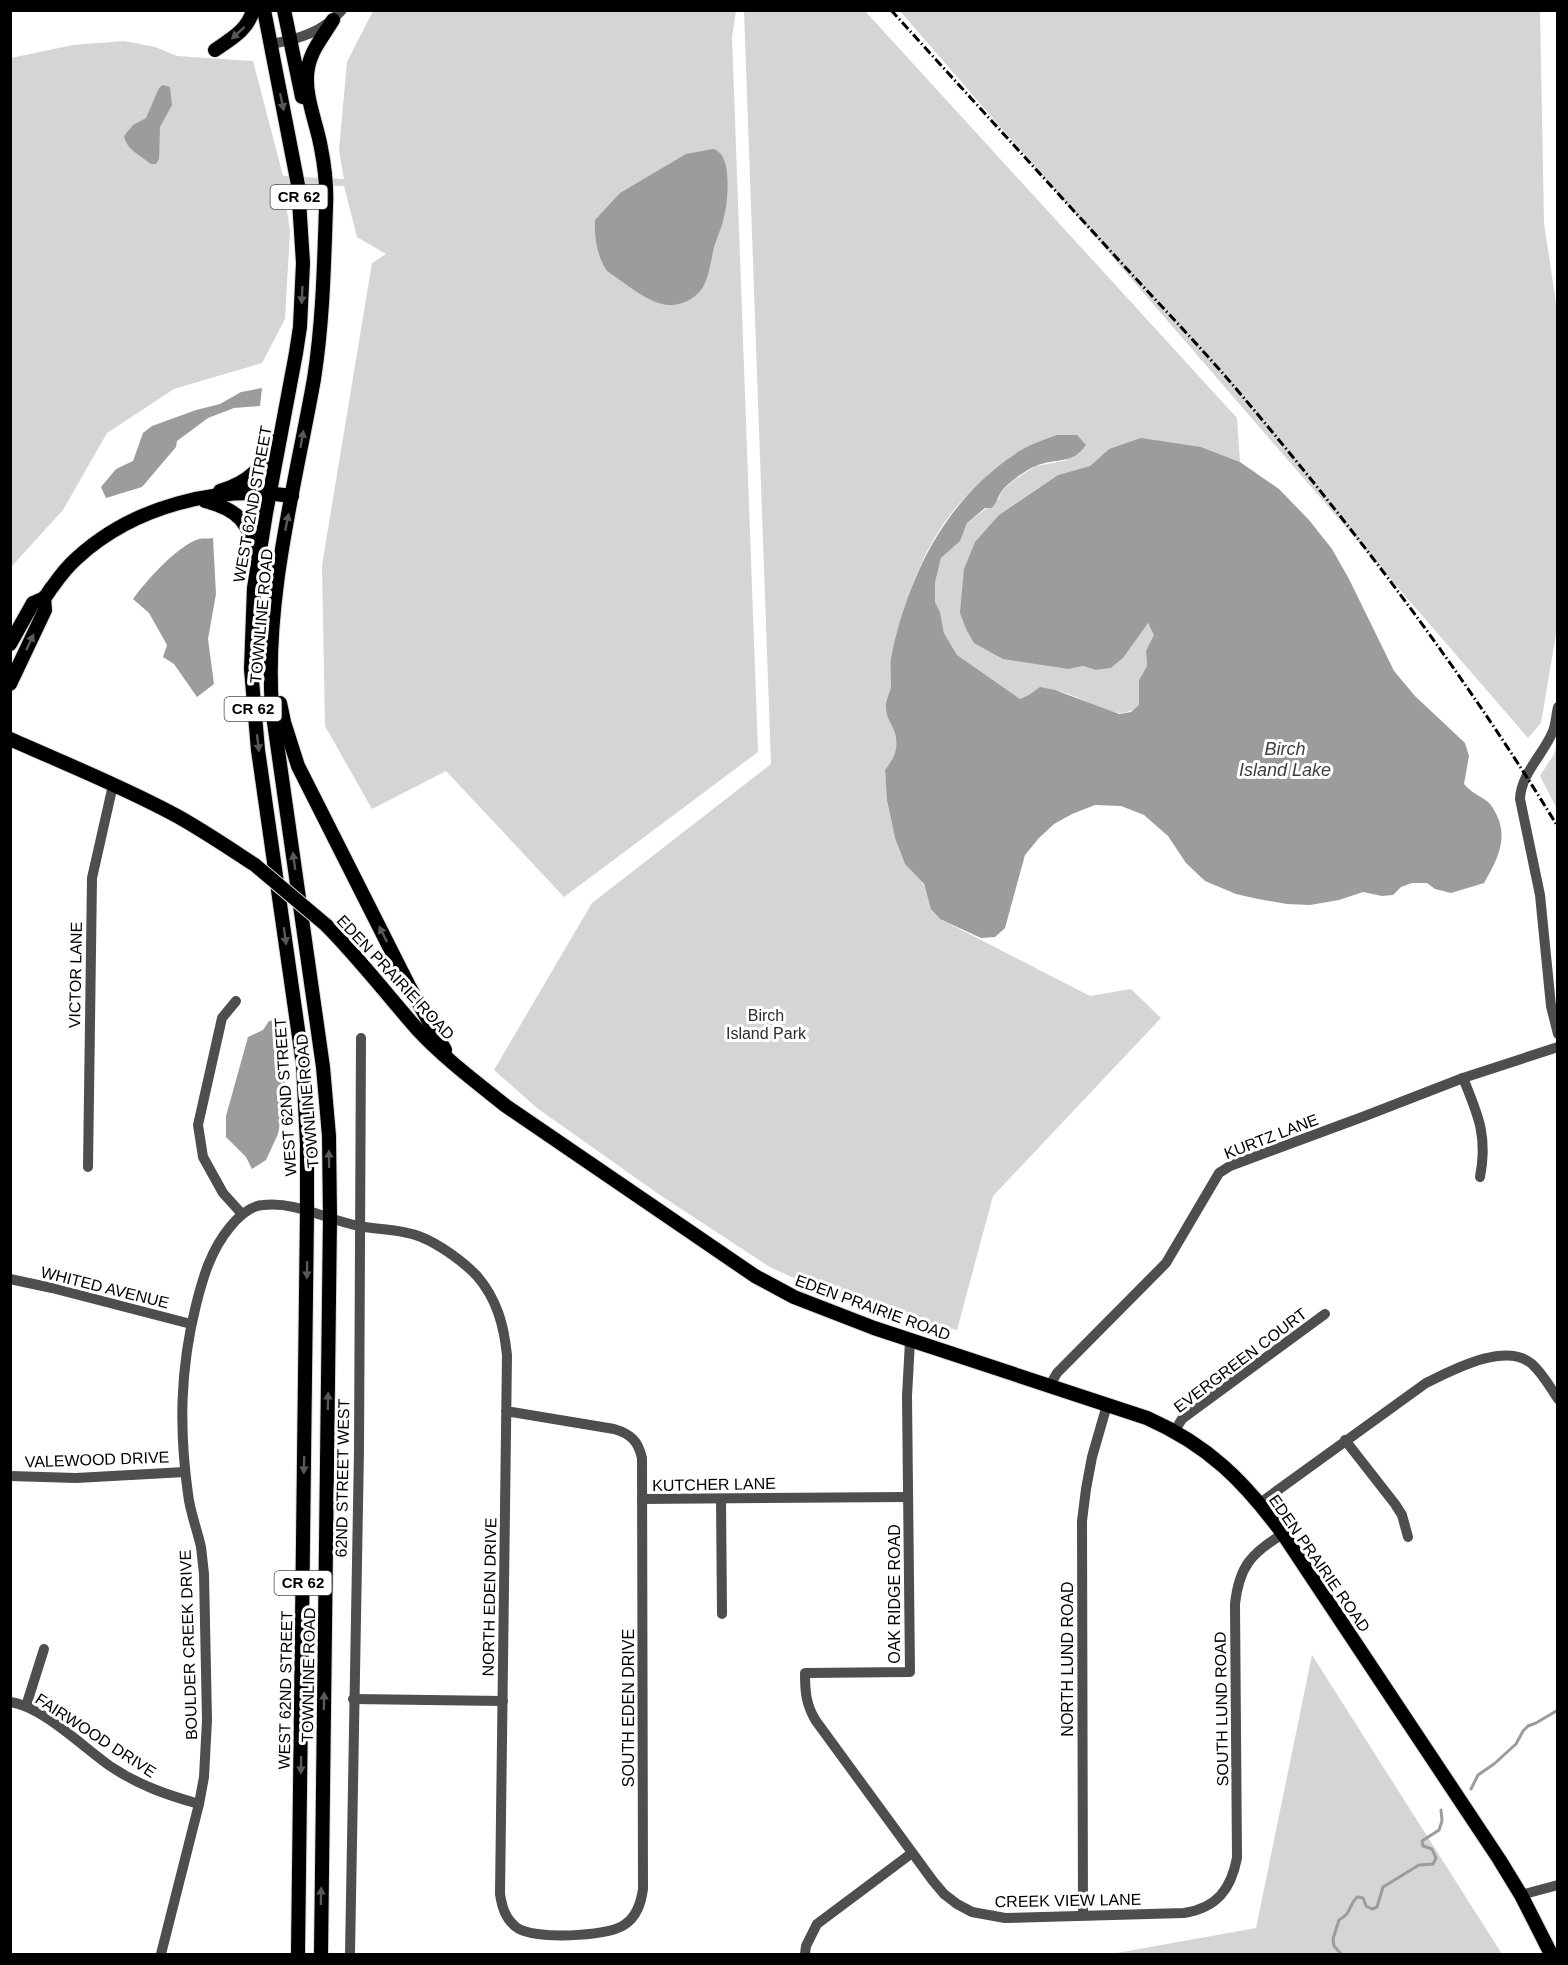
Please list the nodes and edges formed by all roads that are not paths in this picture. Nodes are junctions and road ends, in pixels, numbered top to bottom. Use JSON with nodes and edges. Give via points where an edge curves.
{"nodes":[{"id":1,"x":253,"y":10,"type":"edge"},
{"id":2,"x":264,"y":10,"type":"edge"},
{"id":3,"x":284,"y":10,"type":"edge"},
{"id":4,"x":338,"y":15,"type":"edge"},
{"id":5,"x":290,"y":40,"type":"junction"},
{"id":6,"x":271,"y":44,"type":"junction"},
{"id":7,"x":215,"y":50,"type":"dead end"},
{"id":8,"x":325,"y":252,"type":"junction"},
{"id":9,"x":300,"y":327,"type":"junction"},
{"id":10,"x":270,"y":493,"type":"junction"},
{"id":11,"x":292,"y":496,"type":"junction"},
{"id":12,"x":197,"y":499,"type":"junction"},
{"id":13,"x":254,"y":588,"type":"junction"},
{"id":14,"x":44,"y":598,"type":"junction"},
{"id":15,"x":22,"y":621,"type":"junction"},
{"id":16,"x":10,"y":636,"type":"edge"},
{"id":17,"x":273,"y":642,"type":"junction"},
{"id":18,"x":10,"y":644,"type":"edge"},
{"id":19,"x":10,"y":684,"type":"edge"},
{"id":20,"x":1557,"y":707,"type":"edge"},
{"id":21,"x":10,"y":739,"type":"edge"},
{"id":22,"x":113,"y":785,"type":"junction"},
{"id":23,"x":236,"y":1001,"type":"dead end"},
{"id":24,"x":1557,"y":1034,"type":"edge"},
{"id":25,"x":361,"y":1038,"type":"dead end"},
{"id":26,"x":1557,"y":1047,"type":"edge"},
{"id":27,"x":450,"y":1060,"type":"junction"},
{"id":28,"x":1463,"y":1078,"type":"junction"},
{"id":29,"x":88,"y":1167,"type":"dead end"},
{"id":30,"x":1480,"y":1177,"type":"dead end"},
{"id":31,"x":307,"y":1212,"type":"junction"},
{"id":32,"x":242,"y":1214,"type":"junction"},
{"id":33,"x":330,"y":1217,"type":"junction"},
{"id":34,"x":359,"y":1226,"type":"junction"},
{"id":35,"x":10,"y":1279,"type":"edge"},
{"id":36,"x":1325,"y":1314,"type":"dead end"},
{"id":37,"x":191,"y":1324,"type":"junction"},
{"id":38,"x":910,"y":1341,"type":"junction"},
{"id":39,"x":1050,"y":1384,"type":"junction"},
{"id":40,"x":1557,"y":1399,"type":"edge"},
{"id":41,"x":1107,"y":1405,"type":"junction"},
{"id":42,"x":506,"y":1411,"type":"junction"},
{"id":43,"x":1175,"y":1430,"type":"junction"},
{"id":44,"x":1345,"y":1440,"type":"junction"},
{"id":45,"x":185,"y":1472,"type":"junction"},
{"id":46,"x":10,"y":1476,"type":"edge"},
{"id":47,"x":908,"y":1497,"type":"junction"},
{"id":48,"x":642,"y":1499,"type":"junction"},
{"id":49,"x":721,"y":1499,"type":"junction"},
{"id":50,"x":1260,"y":1503,"type":"junction"},
{"id":51,"x":1283,"y":1534,"type":"junction"},
{"id":52,"x":1408,"y":1538,"type":"dead end"},
{"id":53,"x":722,"y":1614,"type":"dead end"},
{"id":54,"x":44,"y":1649,"type":"dead end"},
{"id":55,"x":353,"y":1699,"type":"junction"},
{"id":56,"x":502,"y":1701,"type":"junction"},
{"id":57,"x":10,"y":1702,"type":"edge"},
{"id":58,"x":26,"y":1707,"type":"junction"},
{"id":59,"x":199,"y":1804,"type":"junction"},
{"id":60,"x":912,"y":1853,"type":"junction"},
{"id":61,"x":1557,"y":1885,"type":"edge"},
{"id":62,"x":1521,"y":1895,"type":"junction"},
{"id":63,"x":1218,"y":1899,"type":"joint"},
{"id":64,"x":634,"y":1915,"type":"joint"},
{"id":65,"x":1083,"y":1915,"type":"junction"},
{"id":66,"x":161,"y":1954,"type":"edge"},
{"id":67,"x":298,"y":1954,"type":"edge"},
{"id":68,"x":321,"y":1954,"type":"edge"},
{"id":69,"x":350,"y":1954,"type":"edge"},
{"id":70,"x":805,"y":1954,"type":"edge"},
{"id":71,"x":1551,"y":1954,"type":"edge"}],
"edges":[{"from":1,"to":7,"type":"main road","one_way":true,"via":[[237,35]]},
{"from":2,"to":6,"type":"main road","number":"CR 62"},
{"from":3,"to":5,"type":"main road","number":"CR 62"},
{"from":4,"to":5,"type":"street","via":[[313,33]]},
{"from":4,"to":8,"type":"main road","via":[[318,45],[308,70],[308,90],[327,192]]},
{"from":5,"to":6,"type":"street"},
{"from":5,"to":8,"type":"main road","number":"CR 62","via":[[311,143]]},
{"from":6,"to":9,"type":"main road","number":"CR 62","one_way":true,"via":[[298,185],[303,263]]},
{"from":11,"to":8,"type":"main road","name":"TOWNLINE ROAD","number":"CR 62","one_way":true,"via":[[322,325]]},
{"from":9,"to":10,"type":"main road","name":"WEST 62ND STREET","number":"CR 62"},
{"from":9,"to":12,"type":"main road","via":[[292,333],[273,437],[264,462],[240,484]]},
{"from":10,"to":11,"type":"main road"},
{"from":10,"to":12,"type":"main road"},
{"from":10,"to":13,"type":"main road","name":"WEST 62ND STREET","number":"CR 62"},
{"from":17,"to":11,"type":"main road","name":"TOWNLINE ROAD","number":"CR 62","one_way":true,"via":[[275,597]]},
{"from":12,"to":13,"type":"main road","via":[[227,508],[246,524],[254,544]]},
{"from":12,"to":14,"type":"main road","via":[[153,511],[96,543],[76,559]]},
{"from":13,"to":31,"type":"main road","name":"WEST 62ND STREET","number":"CR 62","one_way":true,"via":[[254,710],[303,1065]]},
{"from":14,"to":15,"type":"main road","via":[[33,603]]},
{"from":19,"to":14,"type":"main road","one_way":true,"via":[[45,610]]},
{"from":15,"to":16,"type":"main road"},
{"from":15,"to":18,"type":"main road"},
{"from":27,"to":17,"type":"main road","one_way":true,"via":[[298,766],[284,722]]},
{"from":33,"to":17,"type":"main road","name":"TOWNLINE ROAD","number":"CR 62","one_way":true,"via":[[323,1067],[272,708]]},
{"from":20,"to":24,"type":"street","via":[[1554,730],[1520,789],[1540,895]]},
{"from":21,"to":22,"type":"main road","name":"EDEN PRAIRIE ROAD"},
{"from":22,"to":27,"type":"main road","name":"EDEN PRAIRIE ROAD","bridge":true,"via":[[177,816],[255,865],[326,925],[419,1031]]},
{"from":22,"to":29,"type":"street","name":"VICTOR LANE","via":[[92,878]]},
{"from":23,"to":32,"type":"street","via":[[222,1018],[198,1125],[203,1157],[223,1193]]},
{"from":25,"to":34,"type":"street","name":"62ND STREET WEST"},
{"from":26,"to":28,"type":"street","name":"KURTZ LANE"},
{"from":27,"to":38,"type":"main road","name":"EDEN PRAIRIE ROAD","via":[[506,1106],[755,1276],[794,1298]]},
{"from":28,"to":30,"type":"street","via":[[1482,1133]]},
{"from":28,"to":39,"type":"street","name":"KURTZ LANE","via":[[1236,1163],[1219,1173],[1166,1263]]},
{"from":31,"to":32,"type":"street","via":[[297,1207],[260,1205]]},
{"from":31,"to":33,"type":"street"},
{"from":31,"to":67,"type":"main road","name":"WEST 62ND STREET","number":"CR 62","one_way":true},
{"from":32,"to":37,"type":"street","name":"BOULDER CREEK DRIVE","via":[[210,1261]]},
{"from":33,"to":34,"type":"street"},
{"from":68,"to":33,"type":"main road","name":"TOWNLINE ROAD","number":"CR 62","one_way":true},
{"from":34,"to":42,"type":"street","name":"NORTH EDEN DRIVE","via":[[422,1238],[476,1276],[500,1313],[505,1334]]},
{"from":34,"to":55,"type":"street","name":"62ND STREET WEST"},
{"from":35,"to":37,"type":"street","name":"WHITED AVENUE"},
{"from":36,"to":43,"type":"street","name":"EVERGREEN COURT","via":[[1182,1419]]},
{"from":37,"to":45,"type":"street","name":"BOULDER CREEK DRIVE","via":[[182,1393]]},
{"from":38,"to":39,"type":"main road","name":"EDEN PRAIRIE ROAD"},
{"from":38,"to":47,"type":"street","name":"OAK RIDGE ROAD"},
{"from":39,"to":41,"type":"main road","name":"EDEN PRAIRIE ROAD"},
{"from":40,"to":44,"type":"street","via":[[1532,1364],[1510,1355],[1498,1356],[1426,1383]]},
{"from":41,"to":43,"type":"main road","name":"EDEN PRAIRIE ROAD"},
{"from":41,"to":65,"type":"street","name":"NORTH LUND ROAD","via":[[1092,1457],[1082,1521]]},
{"from":42,"to":48,"type":"street","name":"KUTCHER LANE","via":[[625,1432],[640,1448]]},
{"from":42,"to":56,"type":"street","name":"NORTH EDEN DRIVE"},
{"from":43,"to":50,"type":"main road","name":"EDEN PRAIRIE ROAD","via":[[1226,1467]]},
{"from":44,"to":50,"type":"street"},
{"from":44,"to":52,"type":"street","via":[[1395,1504]]},
{"from":45,"to":46,"type":"street","name":"VALEWOOD DRIVE","via":[[76,1478]]},
{"from":45,"to":59,"type":"street","name":"BOULDER CREEK DRIVE","via":[[204,1574],[207,1730]]},
{"from":47,"to":49,"type":"street","name":"KUTCHER LANE"},
{"from":47,"to":60,"type":"street","name":"OAK RIDGE ROAD","via":[[910,1672],[805,1674],[805,1687],[813,1716]]},
{"from":48,"to":49,"type":"street","name":"KUTCHER LANE"},
{"from":48,"to":64,"type":"street","name":"SOUTH EDEN DRIVE","via":[[643,1889]]},
{"from":49,"to":53,"type":"street"},
{"from":50,"to":51,"type":"main road","name":"EDEN PRAIRIE ROAD"},
{"from":51,"to":62,"type":"main road","name":"EDEN PRAIRIE ROAD"},
{"from":51,"to":63,"type":"street","name":"SOUTH LUND ROAD","via":[[1250,1558],[1236,1588],[1237,1858],[1234,1873]]},
{"from":54,"to":58,"type":"street"},
{"from":55,"to":56,"type":"street"},
{"from":55,"to":69,"type":"street","name":"62ND STREET WEST"},
{"from":56,"to":64,"type":"street","name":"NORTH EDEN DRIVE","via":[[500,1894],[508,1918],[529,1934],[598,1934],[624,1925]]},
{"from":57,"to":58,"type":"street","name":"FAIRWOOD DRIVE"},
{"from":58,"to":59,"type":"street","name":"FAIRWOOD DRIVE","via":[[132,1780]]},
{"from":59,"to":66,"type":"street","name":"BOULDER CREEK DRIVE"},
{"from":60,"to":65,"type":"street","name":"CREEK VIEW LANE","via":[[944,1894],[972,1912],[1005,1918]]},
{"from":60,"to":70,"type":"street","via":[[817,1924]]},
{"from":61,"to":62,"type":"street"},
{"from":62,"to":71,"type":"main road","name":"EDEN PRAIRIE ROAD"},
{"from":63,"to":65,"type":"street","name":"CREEK VIEW LANE","via":[[1197,1911],[1184,1913]]}]}
